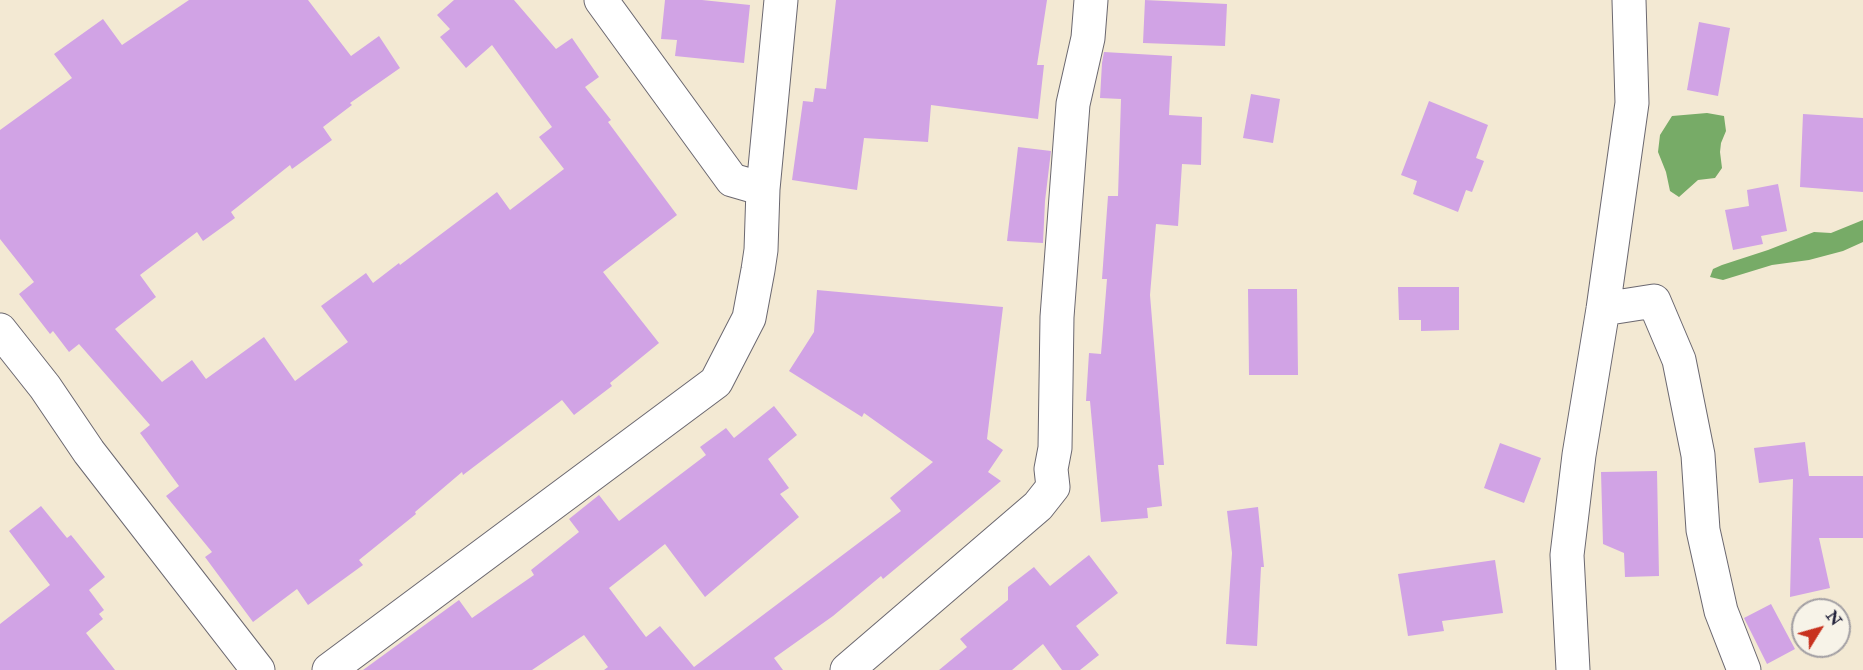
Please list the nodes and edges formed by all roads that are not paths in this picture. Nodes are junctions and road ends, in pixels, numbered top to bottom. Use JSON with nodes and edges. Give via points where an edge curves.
{"nodes":[{"id":1,"x":601,"y":0,"type":"edge"},
{"id":2,"x":782,"y":0,"type":"edge"},
{"id":3,"x":1091,"y":0,"type":"edge"},
{"id":4,"x":1629,"y":0,"type":"edge"},
{"id":5,"x":763,"y":189,"type":"junction"},
{"id":6,"x":1603,"y":309,"type":"junction"},
{"id":7,"x":0,"y":330,"type":"edge"},
{"id":8,"x":258,"y":670,"type":"edge"},
{"id":9,"x":329,"y":670,"type":"edge"},
{"id":10,"x":847,"y":670,"type":"edge"},
{"id":11,"x":1573,"y":670,"type":"edge"},
{"id":12,"x":1744,"y":670,"type":"edge"}],
"edges":[{"from":1,"to":5,"type":"street","via":[[732,180]]},
{"from":2,"to":5,"type":"street"},
{"from":3,"to":10,"type":"street","via":[[1088,38],[1073,104],[1057,317],[1053,487],[1038,506]]},
{"from":4,"to":6,"type":"street","via":[[1632,103]]},
{"from":5,"to":9,"type":"street","via":[[761,250],[749,318],[716,382]]},
{"from":6,"to":11,"type":"street","via":[[1567,555]]},
{"from":6,"to":12,"type":"street","via":[[1654,301],[1678,360],[1698,455],[1703,530],[1722,611]]},
{"from":7,"to":8,"type":"street"}]}
